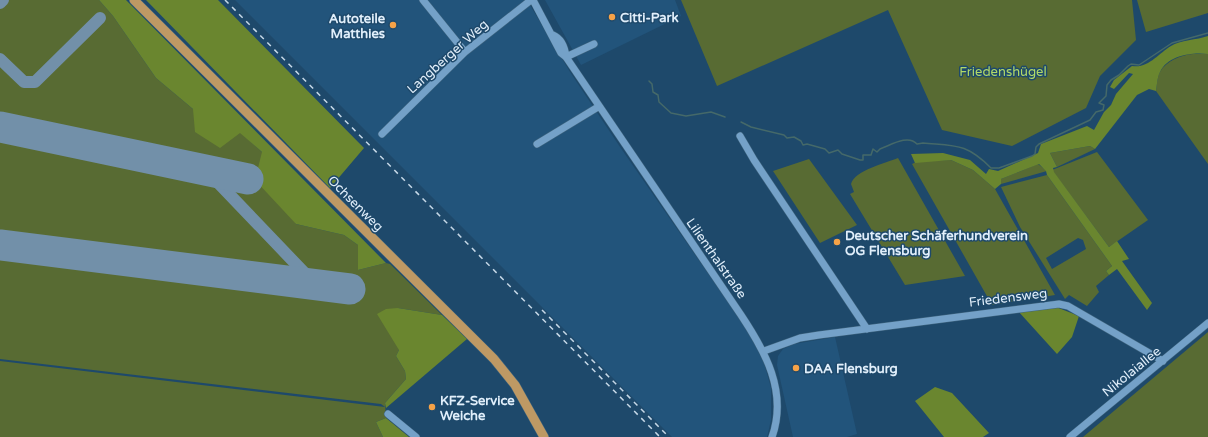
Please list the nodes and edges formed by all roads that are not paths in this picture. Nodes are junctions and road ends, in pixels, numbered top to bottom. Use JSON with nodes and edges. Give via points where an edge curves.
{"nodes":[{"id":1,"x":134,"y":0,"type":"edge"},
{"id":2,"x":423,"y":0,"type":"edge"},
{"id":3,"x":532,"y":0,"type":"edge"},
{"id":4,"x":594,"y":44,"type":"dead end"},
{"id":5,"x":465,"y":52,"type":"junction"},
{"id":6,"x":566,"y":58,"type":"junction"},
{"id":7,"x":598,"y":107,"type":"junction"},
{"id":8,"x":382,"y":134,"type":"dead end"},
{"id":9,"x":740,"y":136,"type":"dead end"},
{"id":10,"x":538,"y":144,"type":"dead end"},
{"id":11,"x":1208,"y":323,"type":"edge"},
{"id":12,"x":867,"y":328,"type":"junction"},
{"id":13,"x":764,"y":351,"type":"junction"},
{"id":14,"x":1163,"y":361,"type":"junction"},
{"id":15,"x":388,"y":414,"type":"dead end"},
{"id":16,"x":416,"y":437,"type":"edge"},
{"id":17,"x":544,"y":437,"type":"edge"},
{"id":18,"x":772,"y":437,"type":"edge"},
{"id":19,"x":1070,"y":437,"type":"edge"}],
"edges":[{"from":1,"to":17,"type":"main road","name":"Ochsenweg","via":[[494,359],[515,385]]},
{"from":2,"to":5,"type":"street"},
{"from":3,"to":5,"type":"street","name":"Langberger Weg"},
{"from":3,"to":6,"type":"street","name":"Lilienthalstraße","via":[[553,35],[559,38],[566,50]]},
{"from":4,"to":6,"type":"street"},
{"from":5,"to":8,"type":"street","name":"Langberger Weg"},
{"from":6,"to":7,"type":"street","name":"Lilienthalstraße"},
{"from":7,"to":10,"type":"street"},
{"from":7,"to":13,"type":"street","name":"Lilienthalstraße"},
{"from":9,"to":12,"type":"street"},
{"from":11,"to":14,"type":"street","name":"Nikolaiallee"},
{"from":12,"to":13,"type":"street","name":"Friedensweg","via":[[800,338]]},
{"from":12,"to":14,"type":"street","name":"Friedensweg","via":[[1059,304],[1068,306]]},
{"from":13,"to":18,"type":"street","name":"Lilienthalstraße","via":[[777,396],[777,413]]},
{"from":14,"to":19,"type":"street","name":"Nikolaiallee"},
{"from":15,"to":16,"type":"street"}]}
